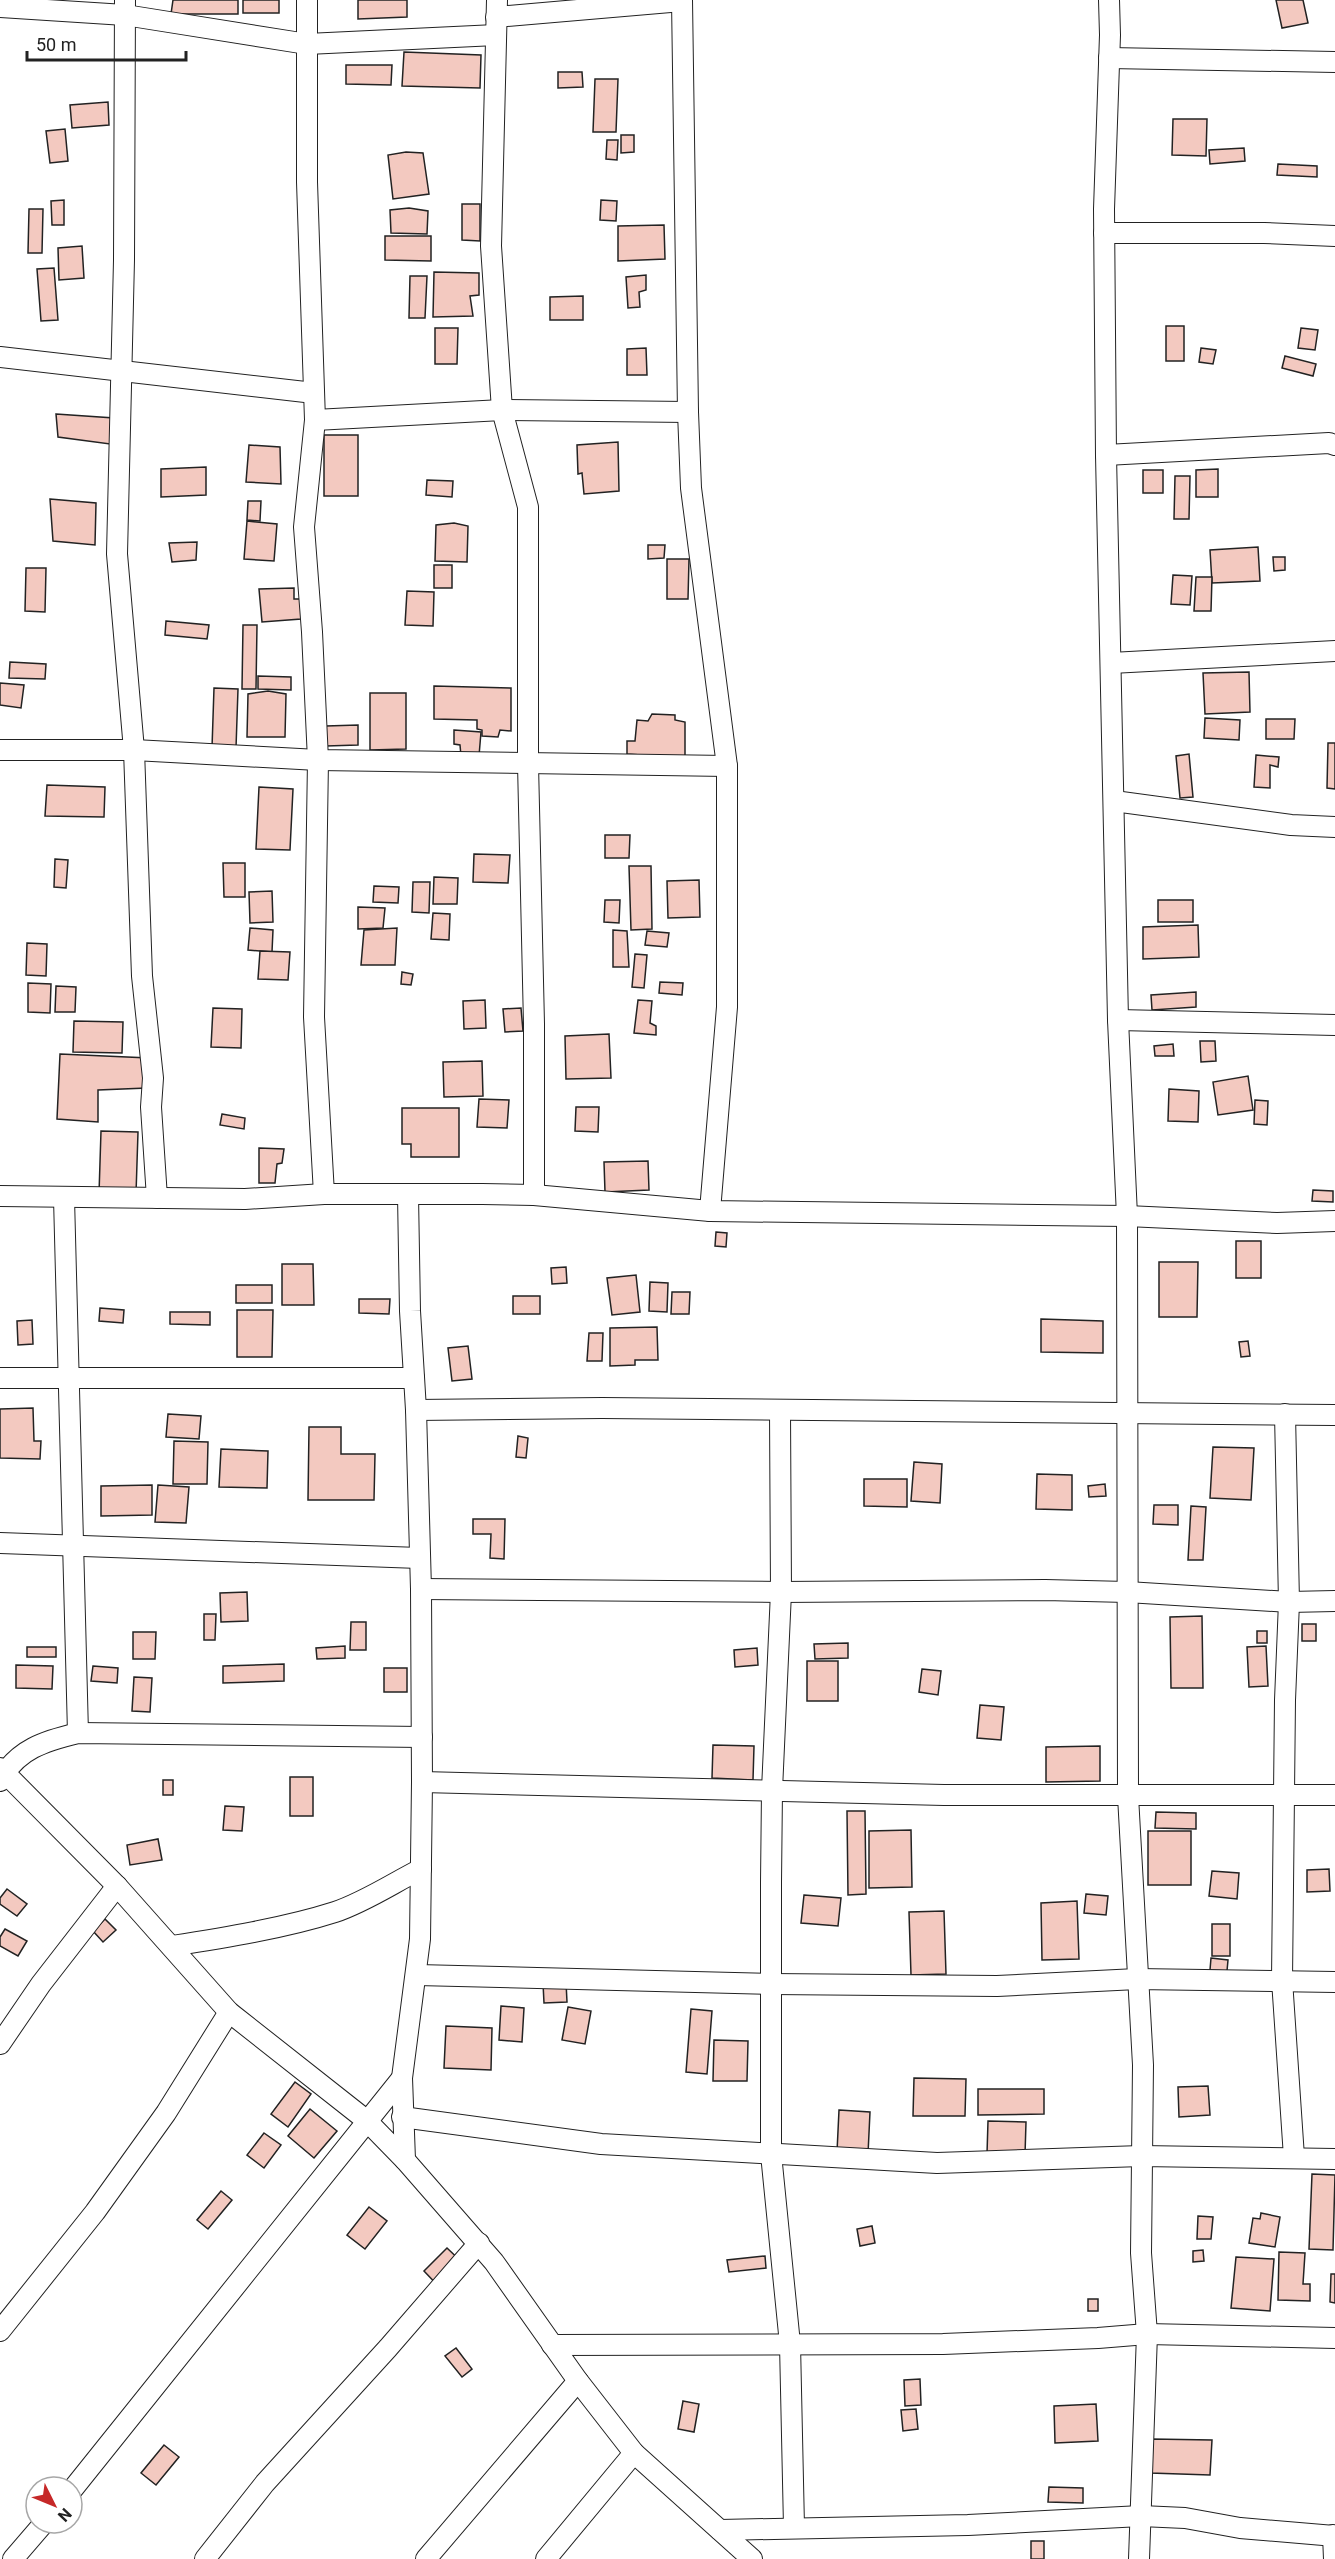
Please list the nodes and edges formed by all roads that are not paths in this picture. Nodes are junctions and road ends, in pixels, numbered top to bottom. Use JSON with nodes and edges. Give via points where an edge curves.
{"nodes":[{"id":1,"x":307,"y":0,"type":"edge"},
{"id":2,"x":682,"y":0,"type":"edge"},
{"id":3,"x":1108,"y":0,"type":"edge"},
{"id":4,"x":0,"y":7,"type":"edge"},
{"id":5,"x":125,"y":8,"type":"edge"},
{"id":6,"x":496,"y":17,"type":"edge"},
{"id":7,"x":307,"y":44,"type":"junction"},
{"id":8,"x":1109,"y":58,"type":"junction"},
{"id":9,"x":1335,"y":62,"type":"edge"},
{"id":10,"x":1104,"y":233,"type":"junction"},
{"id":11,"x":1335,"y":236,"type":"edge"},
{"id":12,"x":0,"y":357,"type":"edge"},
{"id":13,"x":122,"y":371,"type":"junction"},
{"id":14,"x":314,"y":393,"type":"junction"},
{"id":15,"x":502,"y":410,"type":"junction"},
{"id":16,"x":688,"y":412,"type":"junction"},
{"id":17,"x":315,"y":420,"type":"junction"},
{"id":18,"x":1335,"y":445,"type":"edge"},
{"id":19,"x":1106,"y":455,"type":"junction"},
{"id":20,"x":1335,"y":651,"type":"edge"},
{"id":21,"x":1111,"y":663,"type":"junction"},
{"id":22,"x":0,"y":750,"type":"edge"},
{"id":23,"x":134,"y":750,"type":"junction"},
{"id":24,"x":318,"y":760,"type":"junction"},
{"id":25,"x":528,"y":764,"type":"junction"},
{"id":26,"x":727,"y":766,"type":"junction"},
{"id":27,"x":1114,"y":801,"type":"junction"},
{"id":28,"x":1335,"y":827,"type":"edge"},
{"id":29,"x":1118,"y":1020,"type":"junction"},
{"id":30,"x":1335,"y":1025,"type":"edge"},
{"id":31,"x":324,"y":1194,"type":"junction"},
{"id":32,"x":408,"y":1195,"type":"junction"},
{"id":33,"x":534,"y":1195,"type":"junction"},
{"id":34,"x":0,"y":1196,"type":"edge"},
{"id":35,"x":64,"y":1198,"type":"junction"},
{"id":36,"x":157,"y":1198,"type":"junction"},
{"id":37,"x":710,"y":1211,"type":"junction"},
{"id":38,"x":1127,"y":1216,"type":"junction"},
{"id":39,"x":1335,"y":1221,"type":"edge"},
{"id":40,"x":0,"y":1378,"type":"edge"},
{"id":41,"x":69,"y":1378,"type":"junction"},
{"id":42,"x":414,"y":1378,"type":"junction"},
{"id":43,"x":416,"y":1410,"type":"junction"},
{"id":44,"x":780,"y":1411,"type":"junction"},
{"id":45,"x":1127,"y":1414,"type":"junction"},
{"id":46,"x":1285,"y":1414,"type":"junction"},
{"id":47,"x":1335,"y":1415,"type":"edge"},
{"id":48,"x":0,"y":1543,"type":"edge"},
{"id":49,"x":71,"y":1547,"type":"junction"},
{"id":50,"x":420,"y":1558,"type":"junction"},
{"id":51,"x":421,"y":1589,"type":"junction"},
{"id":52,"x":782,"y":1592,"type":"junction"},
{"id":53,"x":1127,"y":1592,"type":"junction"},
{"id":54,"x":1335,"y":1601,"type":"edge"},
{"id":55,"x":1289,"y":1602,"type":"junction"},
{"id":56,"x":78,"y":1733,"type":"junction"},
{"id":57,"x":422,"y":1737,"type":"junction"},
{"id":58,"x":2,"y":1774,"type":"edge"},
{"id":59,"x":422,"y":1782,"type":"junction"},
{"id":60,"x":772,"y":1790,"type":"junction"},
{"id":61,"x":1335,"y":1795,"type":"edge"},
{"id":62,"x":1128,"y":1796,"type":"junction"},
{"id":63,"x":1284,"y":1797,"type":"junction"},
{"id":64,"x":421,"y":1869,"type":"junction"},
{"id":65,"x":117,"y":1886,"type":"junction"},
{"id":66,"x":172,"y":1946,"type":"junction"},
{"id":67,"x":417,"y":1975,"type":"junction"},
{"id":68,"x":1137,"y":1979,"type":"junction"},
{"id":69,"x":1282,"y":1980,"type":"junction"},
{"id":70,"x":1335,"y":1982,"type":"edge"},
{"id":71,"x":771,"y":1984,"type":"junction"},
{"id":72,"x":229,"y":2012,"type":"junction"},
{"id":73,"x":0,"y":2044,"type":"edge"},
{"id":74,"x":402,"y":2078,"type":"junction"},
{"id":75,"x":402,"y":2117,"type":"junction"},
{"id":76,"x":366,"y":2120,"type":"junction"},
{"id":77,"x":771,"y":2154,"type":"junction"},
{"id":78,"x":1141,"y":2156,"type":"junction"},
{"id":79,"x":1294,"y":2157,"type":"junction"},
{"id":80,"x":1335,"y":2159,"type":"edge"},
{"id":81,"x":405,"y":2160,"type":"junction"},
{"id":82,"x":479,"y":2243,"type":"junction"},
{"id":83,"x":0,"y":2331,"type":"edge"},
{"id":84,"x":1147,"y":2334,"type":"junction"},
{"id":85,"x":1335,"y":2338,"type":"edge"},
{"id":86,"x":552,"y":2344,"type":"junction"},
{"id":87,"x":790,"y":2344,"type":"junction"},
{"id":88,"x":578,"y":2381,"type":"junction"},
{"id":89,"x":634,"y":2453,"type":"junction"},
{"id":90,"x":84,"y":2475,"type":"edge"},
{"id":91,"x":1141,"y":2516,"type":"junction"},
{"id":92,"x":794,"y":2527,"type":"junction"},
{"id":93,"x":720,"y":2530,"type":"junction"},
{"id":94,"x":34,"y":2535,"type":"edge"},
{"id":95,"x":1334,"y":2536,"type":"edge"},
{"id":96,"x":13,"y":2559,"type":"edge"},
{"id":97,"x":205,"y":2559,"type":"edge"},
{"id":98,"x":426,"y":2559,"type":"edge"},
{"id":99,"x":546,"y":2559,"type":"edge"},
{"id":100,"x":752,"y":2559,"type":"edge"},
{"id":101,"x":1139,"y":2559,"type":"edge"},
{"id":102,"x":1334,"y":2559,"type":"edge"}],
"edges":[{"from":1,"to":7,"type":"street"},
{"from":2,"to":6,"type":"street"},
{"from":2,"to":16,"type":"street"},
{"from":3,"to":8,"type":"street"},
{"from":4,"to":5,"type":"street"},
{"from":5,"to":7,"type":"street"},
{"from":5,"to":13,"type":"street"},
{"from":6,"to":7,"type":"street"},
{"from":6,"to":15,"type":"street","via":[[491,246]]},
{"from":7,"to":14,"type":"street"},
{"from":8,"to":9,"type":"street"},
{"from":8,"to":10,"type":"street"},
{"from":10,"to":11,"type":"street"},
{"from":10,"to":19,"type":"street"},
{"from":12,"to":13,"type":"street"},
{"from":13,"to":14,"type":"street"},
{"from":13,"to":23,"type":"street","via":[[117,554]]},
{"from":14,"to":17,"type":"street"},
{"from":15,"to":16,"type":"street"},
{"from":15,"to":17,"type":"street"},
{"from":15,"to":25,"type":"street","via":[[528,507]]},
{"from":16,"to":26,"type":"street","via":[[691,488]]},
{"from":17,"to":24,"type":"street","via":[[304,527]]},
{"from":18,"to":19,"type":"street"},
{"from":19,"to":21,"type":"street"},
{"from":20,"to":21,"type":"street"},
{"from":21,"to":27,"type":"street"},
{"from":22,"to":23,"type":"street"},
{"from":23,"to":24,"type":"street"},
{"from":23,"to":36,"type":"street","via":[[142,976],[153,1078]]},
{"from":24,"to":25,"type":"street"},
{"from":24,"to":31,"type":"street","via":[[314,1017]]},
{"from":25,"to":26,"type":"street"},
{"from":25,"to":33,"type":"street"},
{"from":26,"to":37,"type":"street","via":[[727,1007]]},
{"from":27,"to":28,"type":"street","via":[[1291,825]]},
{"from":27,"to":29,"type":"street"},
{"from":29,"to":30,"type":"street"},
{"from":29,"to":38,"type":"street"},
{"from":31,"to":32,"type":"street"},
{"from":31,"to":36,"type":"street","via":[[245,1199]]},
{"from":32,"to":33,"type":"street"},
{"from":32,"to":42,"type":"street"},
{"from":33,"to":37,"type":"street"},
{"from":34,"to":35,"type":"street"},
{"from":35,"to":36,"type":"street"},
{"from":35,"to":41,"type":"street"},
{"from":37,"to":38,"type":"street"},
{"from":38,"to":39,"type":"street","via":[[1277,1224]]},
{"from":38,"to":45,"type":"street"},
{"from":40,"to":41,"type":"street"},
{"from":41,"to":42,"type":"street"},
{"from":41,"to":49,"type":"street"},
{"from":42,"to":43,"type":"street"},
{"from":43,"to":44,"type":"street"},
{"from":43,"to":50,"type":"street"},
{"from":44,"to":45,"type":"street"},
{"from":44,"to":52,"type":"street"},
{"from":45,"to":46,"type":"street"},
{"from":45,"to":53,"type":"street"},
{"from":46,"to":47,"type":"street"},
{"from":46,"to":55,"type":"street"},
{"from":48,"to":49,"type":"street"},
{"from":49,"to":50,"type":"street"},
{"from":49,"to":56,"type":"street"},
{"from":50,"to":51,"type":"street"},
{"from":51,"to":52,"type":"street"},
{"from":51,"to":57,"type":"street"},
{"from":52,"to":53,"type":"street"},
{"from":52,"to":60,"type":"street"},
{"from":53,"to":55,"type":"street"},
{"from":53,"to":62,"type":"street"},
{"from":54,"to":55,"type":"street"},
{"from":55,"to":63,"type":"street"},
{"from":56,"to":57,"type":"street"},
{"from":56,"to":58,"type":"street","via":[[25,1751]]},
{"from":57,"to":59,"type":"street"},
{"from":58,"to":65,"type":"street"},
{"from":59,"to":60,"type":"street"},
{"from":59,"to":64,"type":"street"},
{"from":60,"to":62,"type":"street"},
{"from":60,"to":71,"type":"street"},
{"from":61,"to":63,"type":"street"},
{"from":62,"to":63,"type":"street"},
{"from":62,"to":68,"type":"street"},
{"from":63,"to":69,"type":"street"},
{"from":64,"to":66,"type":"street","via":[[335,1912]]},
{"from":64,"to":67,"type":"street"},
{"from":65,"to":66,"type":"street"},
{"from":65,"to":73,"type":"street"},
{"from":66,"to":72,"type":"street"},
{"from":67,"to":71,"type":"street"},
{"from":67,"to":74,"type":"street"},
{"from":68,"to":69,"type":"street"},
{"from":68,"to":71,"type":"street","via":[[998,1986]]},
{"from":68,"to":78,"type":"street","via":[[1143,2065]]},
{"from":69,"to":70,"type":"street"},
{"from":69,"to":79,"type":"street"},
{"from":71,"to":77,"type":"street"},
{"from":72,"to":76,"type":"street"},
{"from":72,"to":83,"type":"street","via":[[166,2113],[96,2212]]},
{"from":74,"to":75,"type":"street"},
{"from":74,"to":76,"type":"street"},
{"from":75,"to":77,"type":"street","via":[[601,2144]]},
{"from":75,"to":81,"type":"street"},
{"from":76,"to":81,"type":"street"},
{"from":76,"to":90,"type":"street"},
{"from":77,"to":78,"type":"street","via":[[937,2163]]},
{"from":77,"to":87,"type":"street"},
{"from":78,"to":79,"type":"street"},
{"from":78,"to":84,"type":"street","via":[[1141,2262]]},
{"from":79,"to":80,"type":"street"},
{"from":81,"to":82,"type":"street"},
{"from":82,"to":86,"type":"street"},
{"from":82,"to":97,"type":"street","via":[[265,2483]]},
{"from":84,"to":85,"type":"street"},
{"from":84,"to":87,"type":"street","via":[[943,2344]]},
{"from":84,"to":91,"type":"street"},
{"from":86,"to":87,"type":"street"},
{"from":86,"to":88,"type":"street"},
{"from":87,"to":92,"type":"street"},
{"from":88,"to":89,"type":"street"},
{"from":88,"to":98,"type":"street"},
{"from":89,"to":93,"type":"street"},
{"from":89,"to":99,"type":"street"},
{"from":91,"to":92,"type":"street","via":[[968,2525]]},
{"from":91,"to":95,"type":"street"},
{"from":91,"to":101,"type":"street"},
{"from":92,"to":93,"type":"street"},
{"from":93,"to":100,"type":"street"},
{"from":94,"to":96,"type":"street"},
{"from":95,"to":102,"type":"street"}]}
